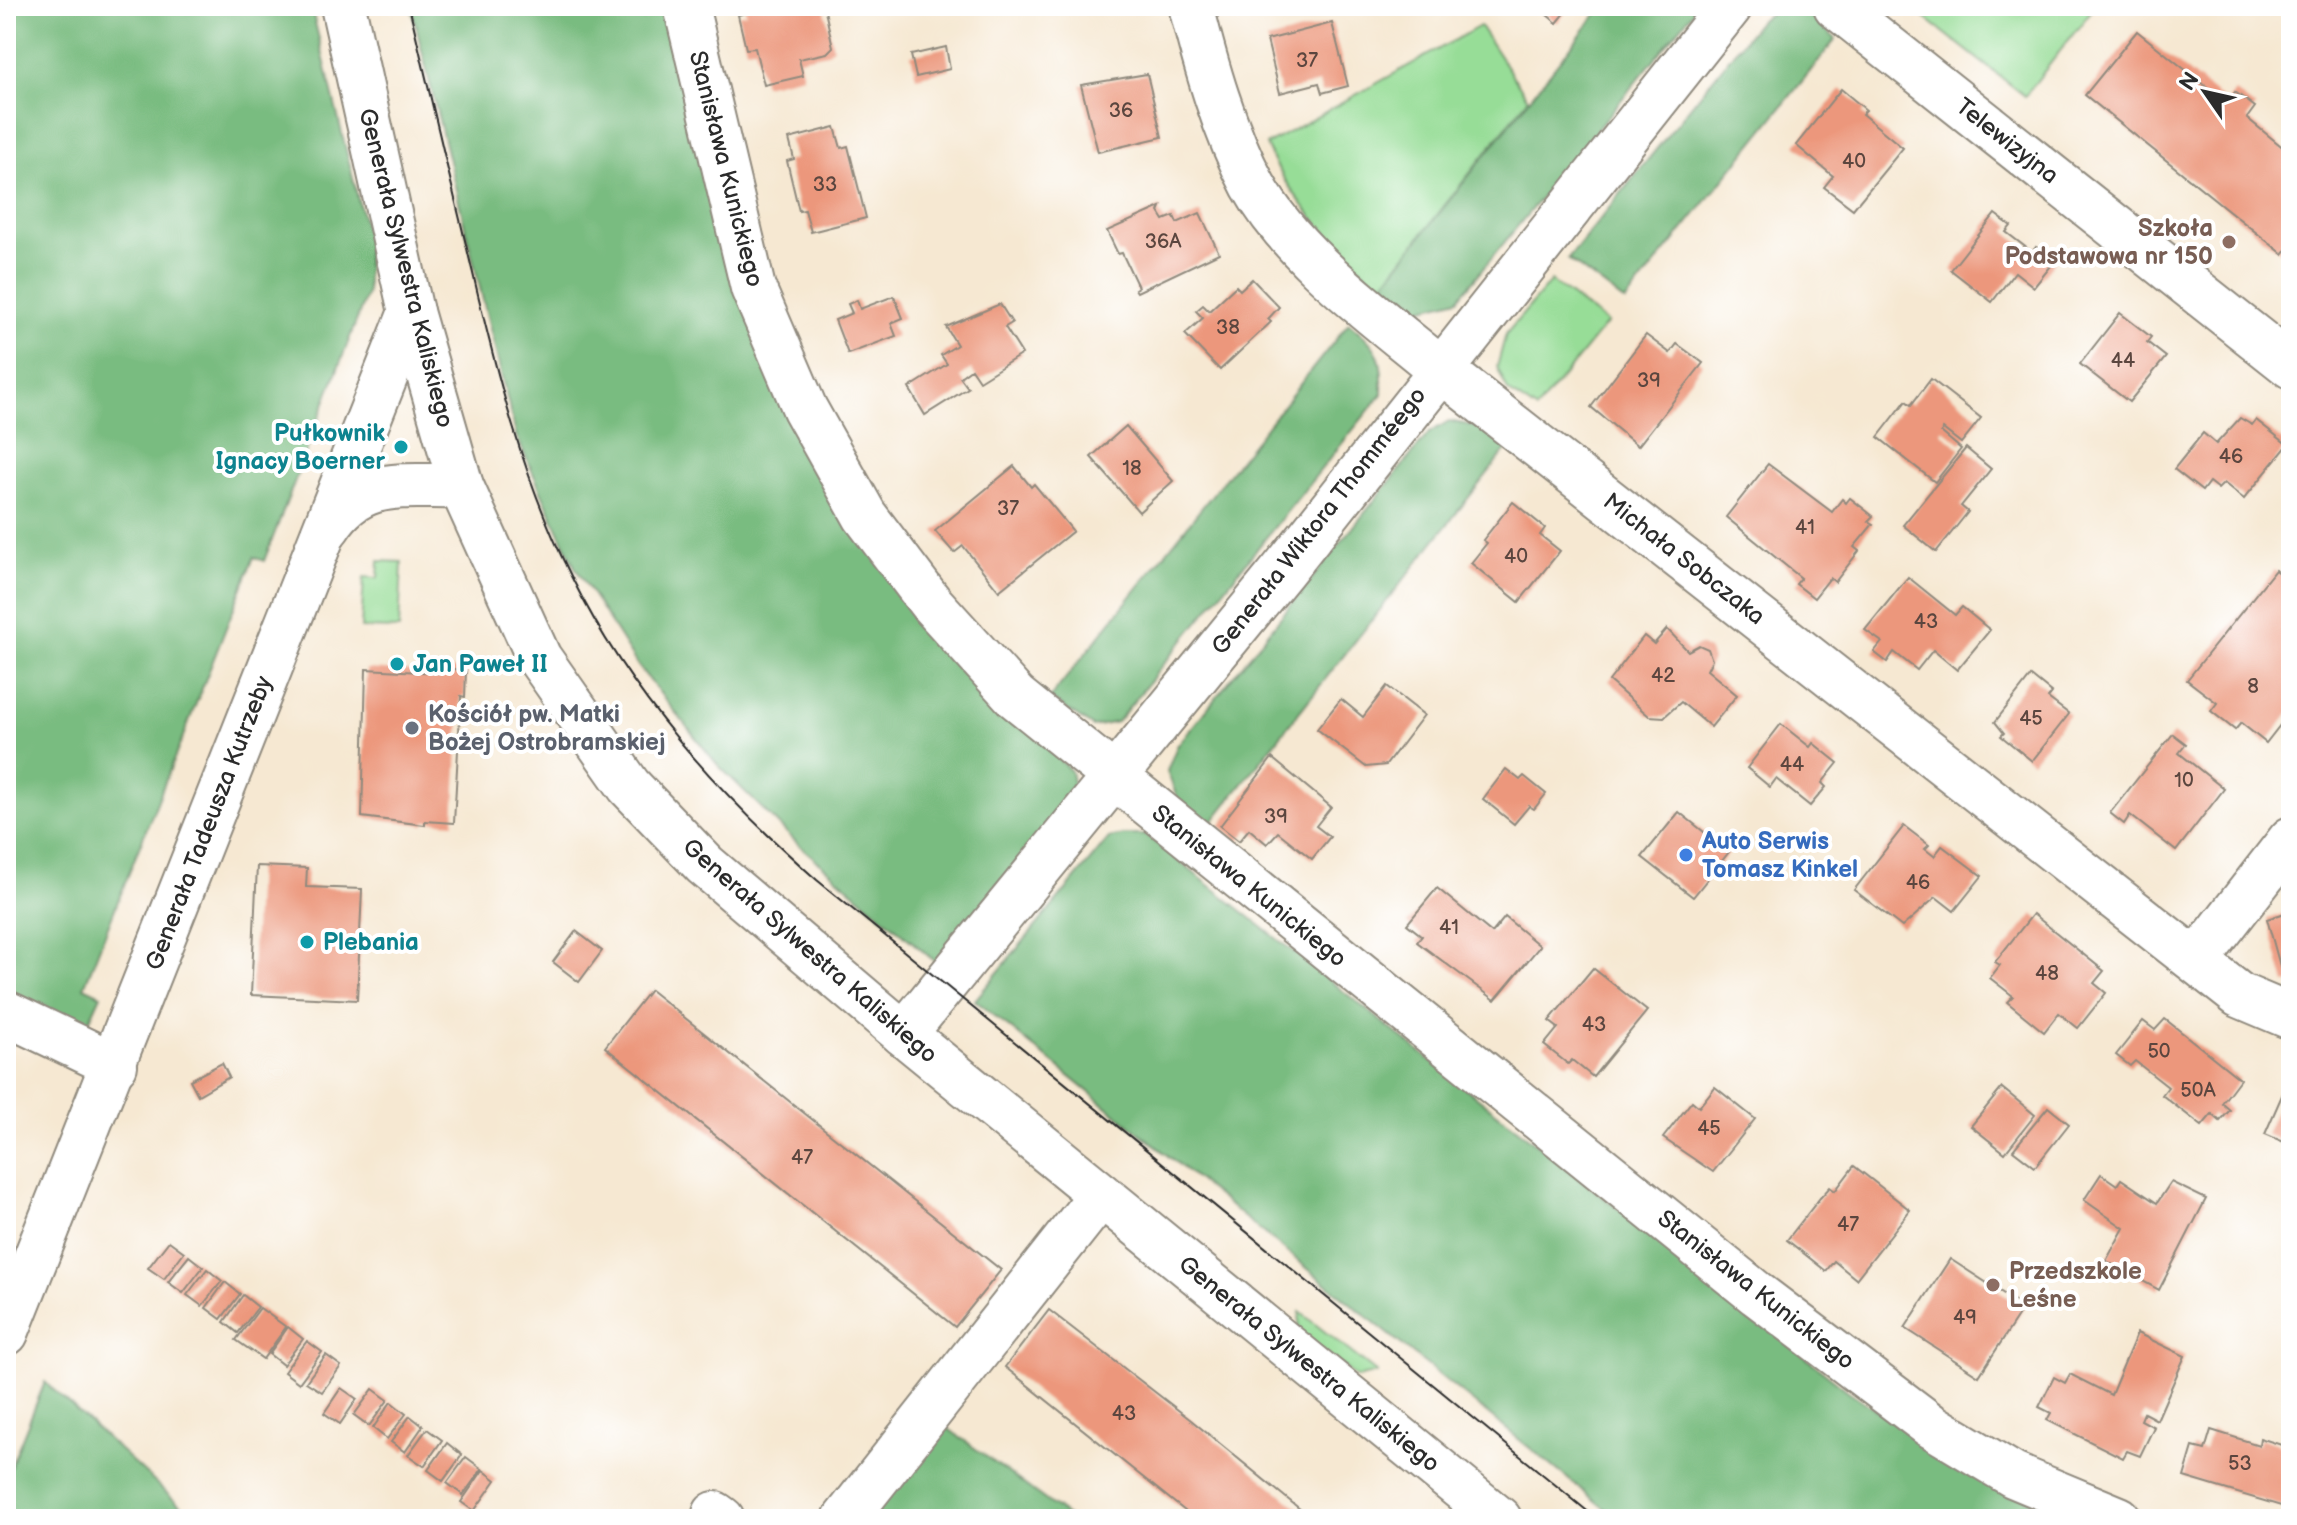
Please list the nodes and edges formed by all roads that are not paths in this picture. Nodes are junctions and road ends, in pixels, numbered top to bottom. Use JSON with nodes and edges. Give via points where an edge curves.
{"nodes":[{"id":1,"x":343,"y":6,"type":"edge"},
{"id":2,"x":686,"y":6,"type":"edge"},
{"id":3,"x":1191,"y":6,"type":"edge"},
{"id":4,"x":1730,"y":6,"type":"edge"},
{"id":5,"x":1836,"y":6,"type":"edge"},
{"id":6,"x":411,"y":312,"type":"junction"},
{"id":7,"x":2291,"y":366,"type":"edge"},
{"id":8,"x":1440,"y":369,"type":"junction"},
{"id":9,"x":461,"y":486,"type":"junction"},
{"id":10,"x":318,"y":542,"type":"junction"},
{"id":11,"x":1113,"y":777,"type":"junction"},
{"id":12,"x":2291,"y":839,"type":"edge"},
{"id":13,"x":2197,"y":960,"type":"junction"},
{"id":14,"x":6,"y":1013,"type":"edge"},
{"id":15,"x":2291,"y":1017,"type":"edge"},
{"id":16,"x":904,"y":1034,"type":"junction"},
{"id":17,"x":115,"y":1065,"type":"junction"},
{"id":18,"x":1101,"y":1195,"type":"junction"},
{"id":19,"x":6,"y":1333,"type":"edge"},
{"id":20,"x":845,"y":1519,"type":"edge"},
{"id":21,"x":1499,"y":1519,"type":"edge"},
{"id":22,"x":2119,"y":1519,"type":"edge"}],
"edges":[{"from":1,"to":6,"type":"street","name":"Generała Sylwestra Kaliskiego"},
{"from":2,"to":11,"type":"street","name":"Stanisława Kunickiego","via":[[753,288],[812,422],[865,516],[930,602],[1016,697]]},
{"from":3,"to":8,"type":"street","name":"Michała Sobczaka","via":[[1210,73],[1254,186],[1335,280]]},
{"from":4,"to":8,"type":"street","name":"Generała Wiktora Thomméego"},
{"from":5,"to":7,"type":"street","name":"Telewizyjna"},
{"from":6,"to":9,"type":"street","name":"Generała Sylwestra Kaliskiego"},
{"from":6,"to":10,"type":"street","name":"Generała Tadeusza Kutrzeby"},
{"from":8,"to":11,"type":"street","name":"Generała Wiktora Thomméego"},
{"from":8,"to":13,"type":"street","name":"Michała Sobczaka"},
{"from":9,"to":10,"type":"street","via":[[395,487],[359,494],[340,509]]},
{"from":9,"to":16,"type":"street","name":"Generała Sylwestra Kaliskiego","via":[[539,658],[629,786],[705,865]]},
{"from":10,"to":17,"type":"street","name":"Generała Tadeusza Kutrzeby"},
{"from":11,"to":16,"type":"street","name":"Generała Wiktora Thomméego"},
{"from":11,"to":22,"type":"street","name":"Stanisława Kunickiego","via":[[1757,1294],[1930,1425],[2013,1475]]},
{"from":12,"to":13,"type":"street"},
{"from":13,"to":15,"type":"street","name":"Michała Sobczaka","via":[[2239,995]]},
{"from":14,"to":17,"type":"street"},
{"from":16,"to":18,"type":"street","name":"Generała Sylwestra Kaliskiego"},
{"from":17,"to":19,"type":"street","name":"Generała Tadeusza Kutrzeby"},
{"from":18,"to":20,"type":"street"},
{"from":18,"to":21,"type":"street","name":"Generała Sylwestra Kaliskiego"}]}
